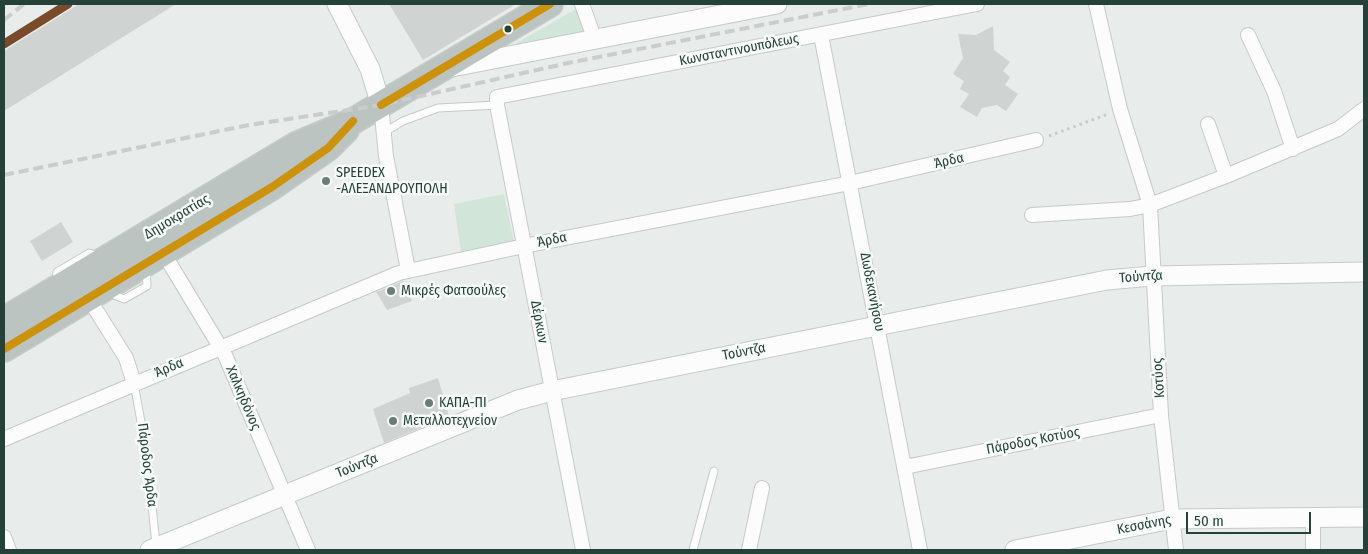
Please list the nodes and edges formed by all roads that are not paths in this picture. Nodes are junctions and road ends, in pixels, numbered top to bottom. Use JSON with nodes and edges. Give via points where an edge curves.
{"nodes":[{"id":1,"x":337,"y":4,"type":"edge"},
{"id":2,"x":550,"y":4,"type":"edge"},
{"id":3,"x":582,"y":4,"type":"edge"},
{"id":4,"x":777,"y":4,"type":"edge"},
{"id":5,"x":977,"y":4,"type":"edge"},
{"id":6,"x":1096,"y":4,"type":"edge"},
{"id":7,"x":821,"y":35,"type":"junction"},
{"id":8,"x":1248,"y":35,"type":"dead end"},
{"id":9,"x":595,"y":40,"type":"junction"},
{"id":10,"x":440,"y":69,"type":"junction"},
{"id":11,"x":499,"y":100,"type":"junction"},
{"id":12,"x":380,"y":104,"type":"junction"},
{"id":13,"x":1364,"y":109,"type":"edge"},
{"id":14,"x":353,"y":121,"type":"junction"},
{"id":15,"x":1208,"y":124,"type":"dead end"},
{"id":16,"x":383,"y":133,"type":"junction"},
{"id":17,"x":1036,"y":140,"type":"road end"},
{"id":18,"x":1293,"y":148,"type":"junction"},
{"id":19,"x":1226,"y":176,"type":"junction"},
{"id":20,"x":850,"y":183,"type":"junction"},
{"id":21,"x":1150,"y":205,"type":"junction"},
{"id":22,"x":1032,"y":215,"type":"dead end"},
{"id":23,"x":524,"y":246,"type":"junction"},
{"id":24,"x":155,"y":259,"type":"junction"},
{"id":25,"x":408,"y":270,"type":"junction"},
{"id":26,"x":1364,"y":272,"type":"edge"},
{"id":27,"x":1152,"y":276,"type":"junction"},
{"id":28,"x":96,"y":295,"type":"junction"},
{"id":29,"x":4,"y":320,"type":"edge"},
{"id":30,"x":878,"y":326,"type":"junction"},
{"id":31,"x":221,"y":346,"type":"junction"},
{"id":32,"x":4,"y":349,"type":"edge"},
{"id":33,"x":134,"y":383,"type":"junction"},
{"id":34,"x":552,"y":391,"type":"junction"},
{"id":35,"x":1161,"y":415,"type":"junction"},
{"id":36,"x":4,"y":439,"type":"edge"},
{"id":37,"x":905,"y":467,"type":"junction"},
{"id":38,"x":714,"y":471,"type":"dead end"},
{"id":39,"x":762,"y":488,"type":"dead end"},
{"id":40,"x":284,"y":495,"type":"junction"},
{"id":41,"x":1313,"y":517,"type":"junction"},
{"id":42,"x":1364,"y":517,"type":"edge"},
{"id":43,"x":1172,"y":518,"type":"junction"},
{"id":44,"x":4,"y":537,"type":"edge"},
{"id":45,"x":154,"y":549,"type":"edge"},
{"id":46,"x":10,"y":550,"type":"edge"},
{"id":47,"x":308,"y":550,"type":"edge"},
{"id":48,"x":583,"y":550,"type":"edge"},
{"id":49,"x":693,"y":550,"type":"edge"},
{"id":50,"x":749,"y":550,"type":"edge"},
{"id":51,"x":920,"y":550,"type":"edge"},
{"id":52,"x":1017,"y":550,"type":"edge"},
{"id":53,"x":1176,"y":550,"type":"edge"},
{"id":54,"x":1313,"y":550,"type":"edge"}],
"edges":[{"from":1,"to":12,"type":"street","via":[[370,69]]},
{"from":2,"to":10,"type":"highway","name":"Δημοκρατίας"},
{"from":3,"to":9,"type":"street"},
{"from":4,"to":9,"type":"street"},
{"from":5,"to":7,"type":"street","name":"Κωνσταντινουπόλεως"},
{"from":6,"to":21,"type":"street","name":"Κοτύος","via":[[1120,109]]},
{"from":7,"to":11,"type":"street","name":"Κωνσταντινουπόλεως"},
{"from":7,"to":20,"type":"street","name":"Δωδεκανήσου"},
{"from":8,"to":18,"type":"street","via":[[1274,91]]},
{"from":9,"to":10,"type":"street"},
{"from":10,"to":12,"type":"highway","name":"Δημοκρατίας"},
{"from":11,"to":16,"type":"lane","via":[[438,108],[403,121]]},
{"from":11,"to":23,"type":"street","name":"Δέρκων"},
{"from":12,"to":14,"type":"highway","name":"Δημοκρατίας"},
{"from":12,"to":16,"type":"street"},
{"from":13,"to":18,"type":"street","via":[[1338,129]]},
{"from":14,"to":24,"type":"highway","name":"Δημοκρατίας","via":[[328,148],[272,187]]},
{"from":14,"to":29,"type":"highway","name":"Δημοκρατίας","via":[[296,146]]},
{"from":15,"to":19,"type":"street"},
{"from":16,"to":25,"type":"street"},
{"from":17,"to":20,"type":"street","name":"Άρδα"},
{"from":18,"to":19,"type":"street"},
{"from":19,"to":21,"type":"street"},
{"from":20,"to":23,"type":"street","name":"Άρδα"},
{"from":20,"to":30,"type":"street","name":"Δωδεκανήσου"},
{"from":21,"to":22,"type":"street"},
{"from":21,"to":27,"type":"street","name":"Κοτύος"},
{"from":23,"to":25,"type":"street","name":"Άρδα"},
{"from":23,"to":34,"type":"street","name":"Δέρκων"},
{"from":24,"to":28,"type":"highway","name":"Δημοκρατίας"},
{"from":24,"to":31,"type":"street","name":"Χαλκηδόνος"},
{"from":25,"to":31,"type":"street","name":"Άρδα"},
{"from":26,"to":27,"type":"street","name":"Τούντζα"},
{"from":27,"to":30,"type":"street","name":"Τούντζα","via":[[1108,280]]},
{"from":27,"to":35,"type":"street","name":"Κοτύος"},
{"from":28,"to":32,"type":"highway","name":"Δημοκρατίας"},
{"from":28,"to":33,"type":"street","via":[[126,358]]},
{"from":30,"to":34,"type":"street","name":"Τούντζα"},
{"from":30,"to":37,"type":"street","name":"Δωδεκανήσου"},
{"from":31,"to":33,"type":"street","name":"Άρδα"},
{"from":31,"to":40,"type":"street","name":"Χαλκηδόνος"},
{"from":33,"to":36,"type":"street","name":"Άρδα"},
{"from":33,"to":45,"type":"lane","name":"Πάροδος Άρδα","via":[[147,456]]},
{"from":34,"to":40,"type":"street","name":"Τούντζα","via":[[518,400]]},
{"from":34,"to":48,"type":"street","name":"Δέρκων"},
{"from":35,"to":37,"type":"street","name":"Πάροδος Κοτύος"},
{"from":35,"to":43,"type":"street","name":"Κοτύος"},
{"from":37,"to":51,"type":"street","name":"Δωδεκανήσου"},
{"from":38,"to":49,"type":"lane"},
{"from":39,"to":50,"type":"street"},
{"from":40,"to":45,"type":"street","name":"Τούντζα"},
{"from":40,"to":47,"type":"street","name":"Χαλκηδόνος"},
{"from":41,"to":42,"type":"street","name":"Κεσσάνης"},
{"from":41,"to":43,"type":"street","name":"Κεσσάνης"},
{"from":41,"to":54,"type":"street"},
{"from":43,"to":52,"type":"street","name":"Κεσσάνης"},
{"from":43,"to":53,"type":"street","name":"Κοτύος"},
{"from":44,"to":46,"type":"street"}]}
